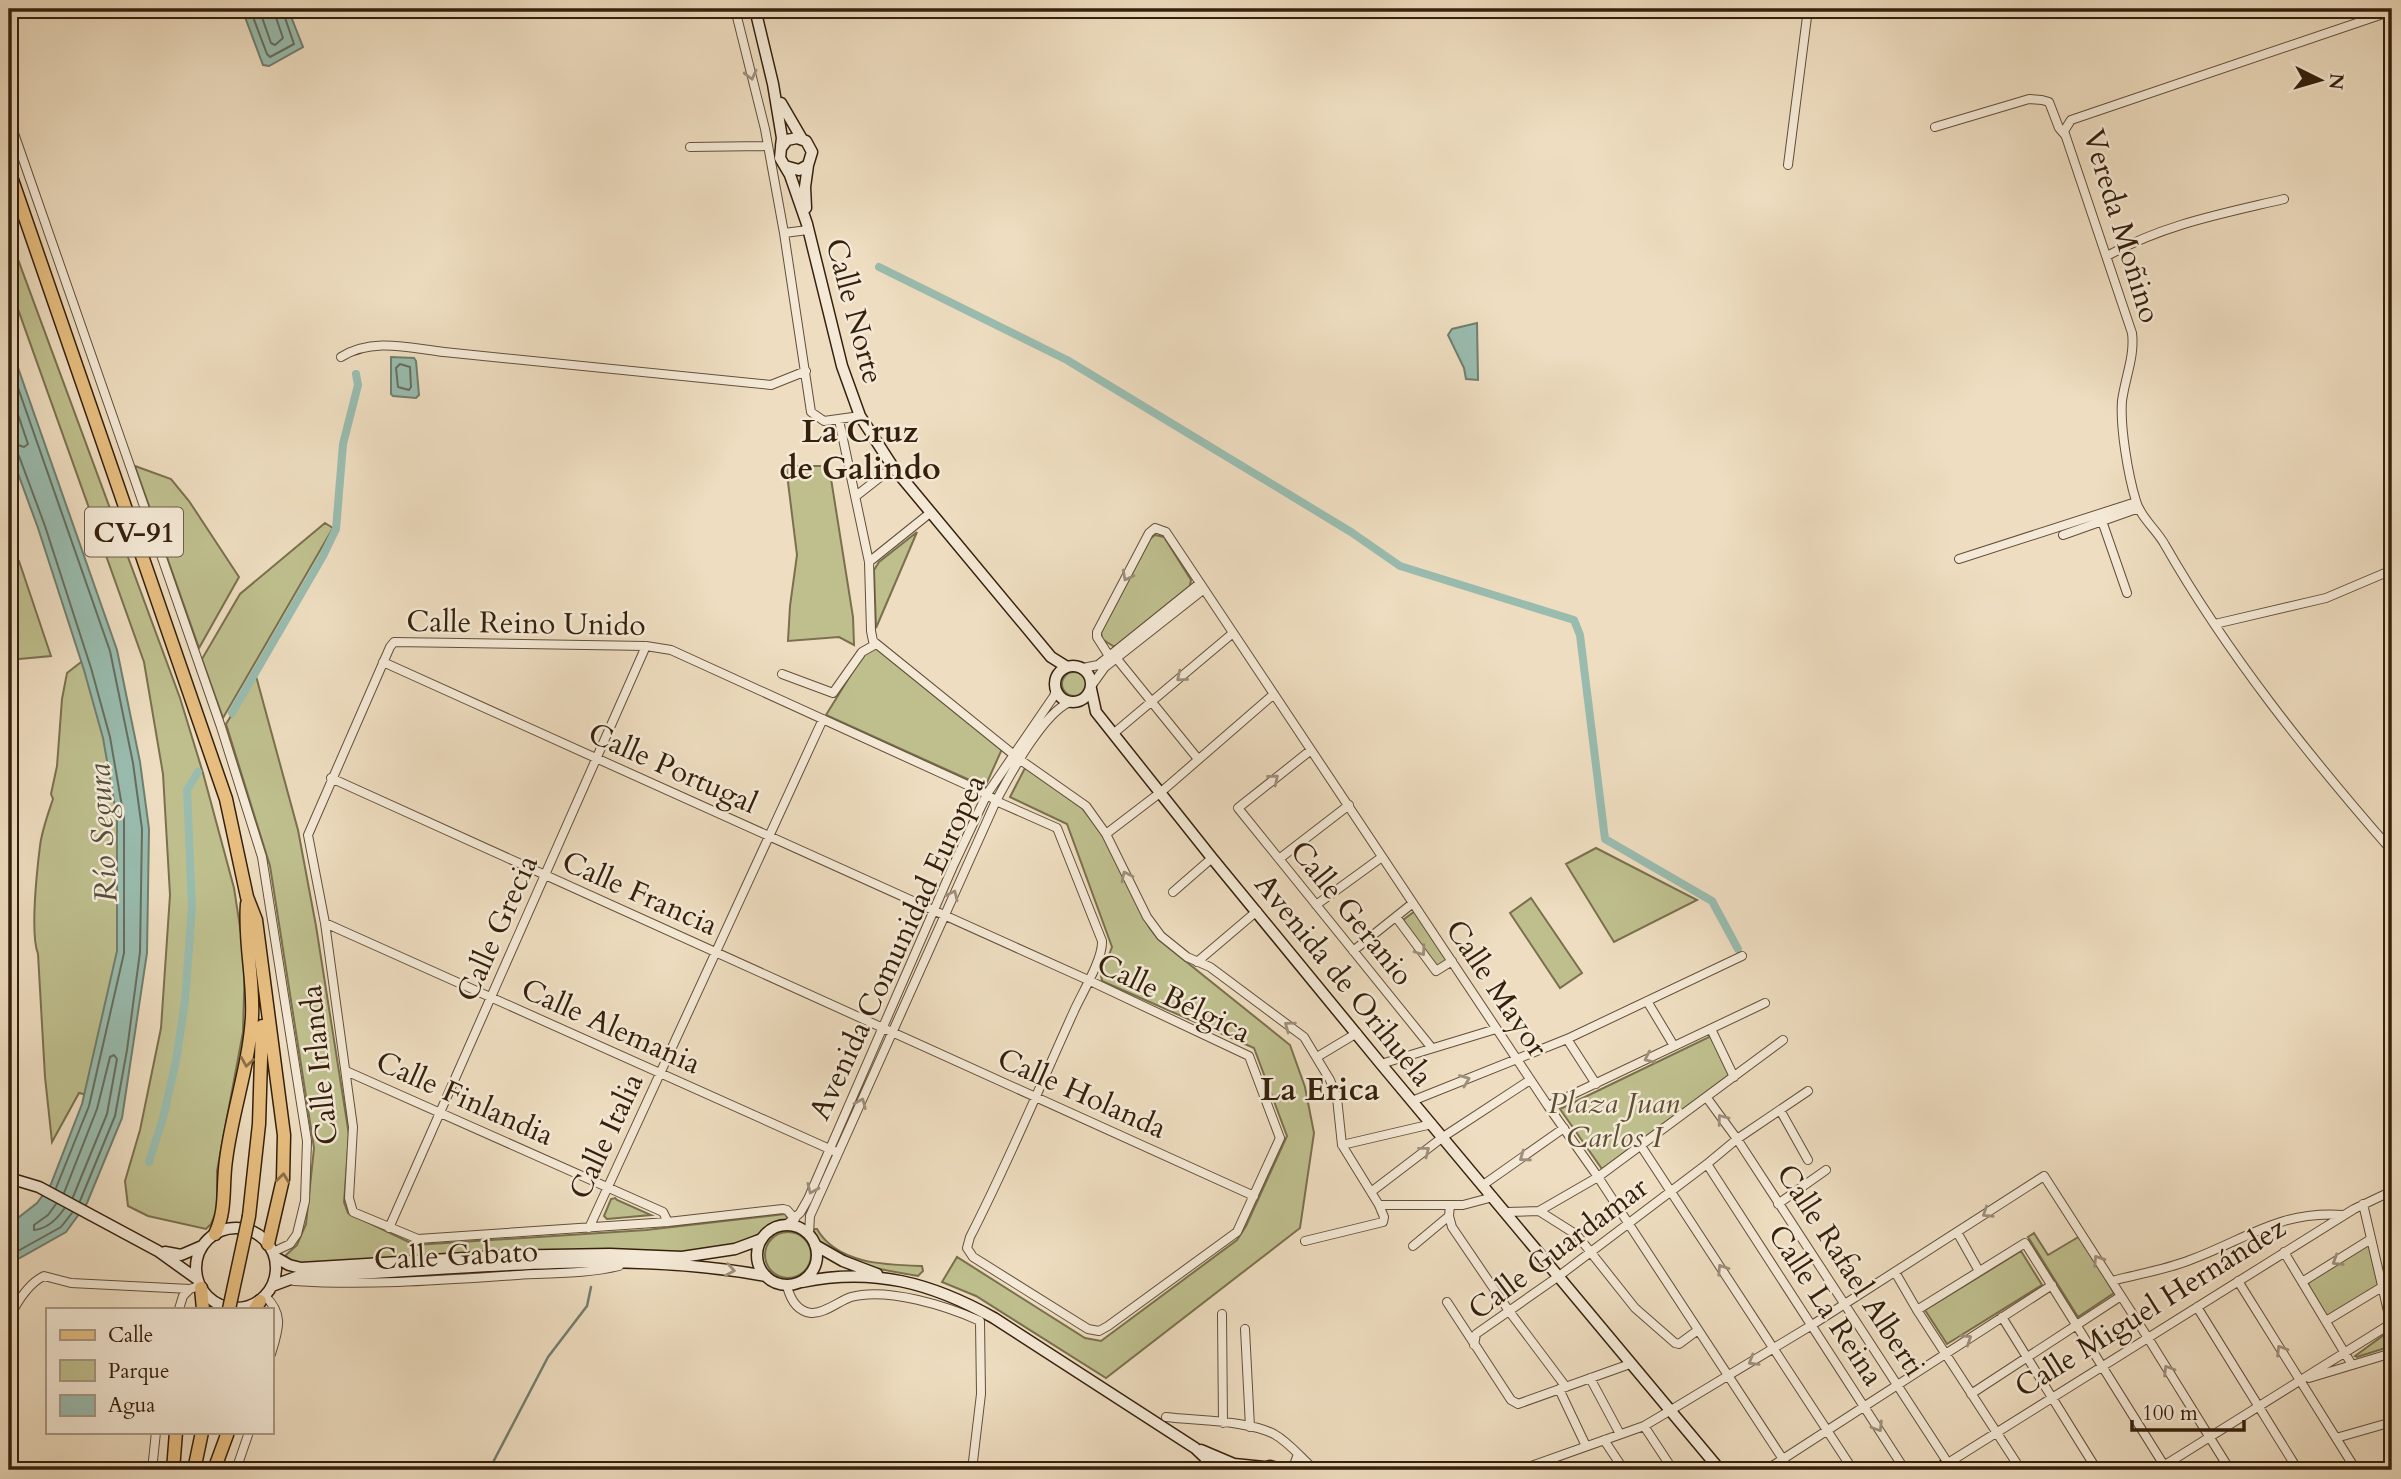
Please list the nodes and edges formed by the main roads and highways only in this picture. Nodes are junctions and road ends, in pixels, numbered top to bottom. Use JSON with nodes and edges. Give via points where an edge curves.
{"nodes":[{"id":1,"x":755,"y":9,"type":"edge"},
{"id":2,"x":773,"y":84,"type":"junction"},
{"id":3,"x":802,"y":139,"type":"junction"},
{"id":4,"x":781,"y":148,"type":"junction"},
{"id":5,"x":808,"y":165,"type":"junction"},
{"id":6,"x":785,"y":166,"type":"junction"},
{"id":7,"x":9,"y":171,"type":"edge"},
{"id":8,"x":807,"y":227,"type":"junction"},
{"id":9,"x":1051,"y":657,"type":"junction"},
{"id":10,"x":1067,"y":667,"type":"junction"},
{"id":11,"x":1057,"y":676,"type":"junction"},
{"id":12,"x":1091,"y":687,"type":"junction"},
{"id":13,"x":1074,"y":702,"type":"junction"},
{"id":14,"x":1096,"y":712,"type":"junction"},
{"id":15,"x":247,"y":897,"type":"junction"},
{"id":16,"x":9,"y":1178,"type":"edge"},
{"id":17,"x":215,"y":1234,"type":"junction"},
{"id":18,"x":762,"y":1239,"type":"junction"},
{"id":19,"x":203,"y":1245,"type":"junction"},
{"id":20,"x":815,"y":1245,"type":"junction"},
{"id":21,"x":158,"y":1251,"type":"junction"},
{"id":22,"x":272,"y":1251,"type":"junction"},
{"id":23,"x":765,"y":1276,"type":"junction"},
{"id":24,"x":893,"y":1279,"type":"junction"},
{"id":25,"x":802,"y":1282,"type":"junction"},
{"id":26,"x":197,"y":1285,"type":"junction"},
{"id":27,"x":272,"y":1286,"type":"junction"},
{"id":28,"x":260,"y":1302,"type":"edge"},
{"id":29,"x":203,"y":1308,"type":"edge"},
{"id":30,"x":229,"y":1308,"type":"edge"},
{"id":31,"x":229,"y":1308,"type":"edge"},
{"id":32,"x":238,"y":1308,"type":"edge"},
{"id":33,"x":176,"y":1434,"type":"edge"},
{"id":34,"x":202,"y":1434,"type":"edge"},
{"id":35,"x":227,"y":1434,"type":"edge"},
{"id":36,"x":1195,"y":1448,"type":"junction"},
{"id":37,"x":1950,"y":1466,"type":"edge"},
{"id":38,"x":1260,"y":1469,"type":"edge"},
{"id":39,"x":1283,"y":1469,"type":"edge"},
{"id":40,"x":173,"y":1470,"type":"edge"},
{"id":41,"x":194,"y":1470,"type":"edge"},
{"id":42,"x":214,"y":1470,"type":"edge"},
{"id":43,"x":1219,"y":1470,"type":"edge"},
{"id":44,"x":1720,"y":1470,"type":"edge"},
{"id":45,"x":1936,"y":1470,"type":"edge"}],
"edges":[{"from":1,"to":2,"type":"main road"},
{"from":2,"to":3,"type":"main road"},
{"from":2,"to":4,"type":"main road"},
{"from":3,"to":4,"type":"main road","via":[[787,140]]},
{"from":3,"to":5,"type":"main road","via":[[812,152]]},
{"from":4,"to":6,"type":"main road"},
{"from":5,"to":6,"type":"main road","via":[[794,170]]},
{"from":5,"to":8,"type":"main road"},
{"from":6,"to":8,"type":"main road"},
{"from":7,"to":15,"type":"main road","number":"CV-91","via":[[226,799]]},
{"from":8,"to":9,"type":"main road","name":"Calle Norte","via":[[842,366],[860,416],[893,467]]},
{"from":9,"to":10,"type":"main road"},
{"from":9,"to":11,"type":"main road"},
{"from":10,"to":11,"type":"main road"},
{"from":10,"to":12,"type":"main road","via":[[1083,668]]},
{"from":11,"to":13,"type":"main road","via":[[1061,698]]},
{"from":12,"to":13,"type":"main road","via":[[1086,697]]},
{"from":12,"to":14,"type":"main road","name":"Avenida de Orihuela"},
{"from":13,"to":14,"type":"main road","name":"Avenida de Orihuela"},
{"from":14,"to":44,"type":"main road","name":"Avenida de Orihuela","via":[[1381,1064]]},
{"from":15,"to":17,"type":"main road","one_way":true,"via":[[252,990],[249,1046],[226,1160],[223,1214]]},
{"from":22,"to":15,"type":"main road","one_way":true,"via":[[283,1179],[284,1135],[256,920]]},
{"from":15,"to":30,"type":"main road","number":"CV-91","bridge":true,"via":[[257,956],[263,1059],[249,1216]]},
{"from":16,"to":21,"type":"main road","via":[[39,1187]]},
{"from":17,"to":19,"type":"main road"},
{"from":17,"to":22,"type":"main road","via":[[243,1229],[253,1232]]},
{"from":18,"to":20,"type":"main road","via":[[791,1222],[809,1234]]},
{"from":18,"to":22,"type":"main road","via":[[735,1250],[682,1257],[498,1256],[301,1268]]},
{"from":18,"to":23,"type":"main road","via":[[757,1254]]},
{"from":19,"to":21,"type":"main road","via":[[181,1255]]},
{"from":19,"to":26,"type":"main road"},
{"from":20,"to":24,"type":"main road"},
{"from":20,"to":25,"type":"main road","via":[[816,1265]]},
{"from":21,"to":26,"type":"main road"},
{"from":22,"to":27,"type":"main road","via":[[276,1267]]},
{"from":23,"to":25,"type":"main road","via":[[787,1286]]},
{"from":27,"to":23,"type":"main road","one_way":true,"via":[[296,1277],[582,1262],[705,1267]]},
{"from":24,"to":25,"type":"main road"},
{"from":24,"to":36,"type":"main road","via":[[944,1292],[994,1318]]},
{"from":26,"to":29,"type":"main road"},
{"from":26,"to":31,"type":"main road","via":[[214,1302]]},
{"from":27,"to":28,"type":"main road"},
{"from":28,"to":32,"type":"main road"},
{"from":33,"to":40,"type":"main road"},
{"from":34,"to":41,"type":"main road"},
{"from":35,"to":42,"type":"main road"},
{"from":36,"to":38,"type":"main road"},
{"from":36,"to":43,"type":"main road"},
{"from":37,"to":45,"type":"main road","name":"Calle Miguel Hernández"},
{"from":38,"to":39,"type":"main road"}]}
